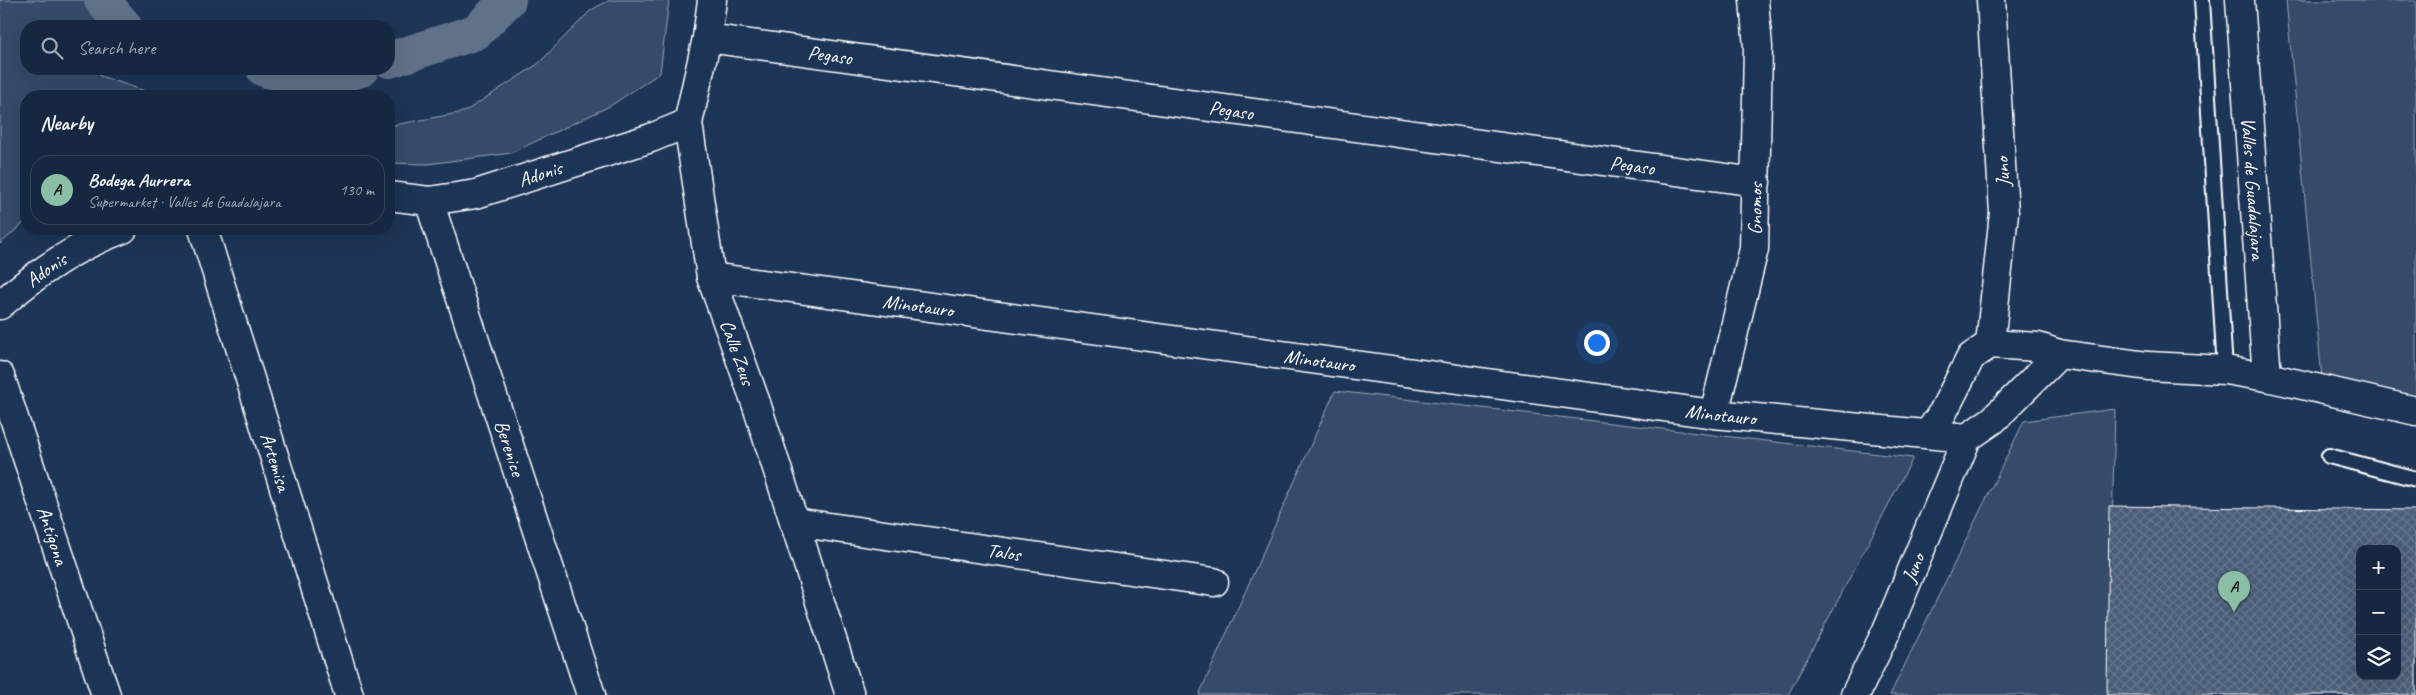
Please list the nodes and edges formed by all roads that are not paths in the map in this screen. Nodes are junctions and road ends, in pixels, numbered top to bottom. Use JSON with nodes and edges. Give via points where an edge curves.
{"nodes":[{"id":1,"x":712,"y":0,"type":"edge"},
{"id":2,"x":1754,"y":0,"type":"edge"},
{"id":3,"x":1991,"y":0,"type":"edge"},
{"id":4,"x":2202,"y":0,"type":"edge"},
{"id":5,"x":2240,"y":0,"type":"edge"},
{"id":6,"x":707,"y":38,"type":"junction"},
{"id":7,"x":688,"y":123,"type":"junction"},
{"id":8,"x":1756,"y":182,"type":"junction"},
{"id":9,"x":395,"y":197,"type":"edge"},
{"id":10,"x":429,"y":201,"type":"junction"},
{"id":11,"x":107,"y":235,"type":"edge"},
{"id":12,"x":205,"y":235,"type":"edge"},
{"id":13,"x":711,"y":277,"type":"junction"},
{"id":14,"x":0,"y":305,"type":"edge"},
{"id":15,"x":1990,"y":344,"type":"junction"},
{"id":16,"x":2059,"y":354,"type":"junction"},
{"id":17,"x":2225,"y":370,"type":"junction"},
{"id":18,"x":0,"y":376,"type":"edge"},
{"id":19,"x":2267,"y":376,"type":"junction"},
{"id":20,"x":2416,"y":411,"type":"edge"},
{"id":21,"x":1714,"y":414,"type":"junction"},
{"id":22,"x":1928,"y":434,"type":"junction"},
{"id":23,"x":1967,"y":438,"type":"junction"},
{"id":24,"x":2329,"y":456,"type":"dead end"},
{"id":25,"x":2416,"y":479,"type":"edge"},
{"id":26,"x":794,"y":522,"type":"junction"},
{"id":27,"x":1214,"y":582,"type":"dead end"},
{"id":28,"x":106,"y":695,"type":"edge"},
{"id":29,"x":349,"y":695,"type":"edge"},
{"id":30,"x":591,"y":695,"type":"edge"},
{"id":31,"x":850,"y":695,"type":"edge"},
{"id":32,"x":1855,"y":695,"type":"edge"}],
"edges":[{"from":1,"to":6,"type":"street","name":"Calle Zeus"},
{"from":2,"to":8,"type":"street","name":"Gnomos","via":[[1758,47]]},
{"from":3,"to":15,"type":"street","name":"Juno","via":[[2004,213]]},
{"from":4,"to":17,"type":"lane"},
{"from":5,"to":19,"type":"street","name":"Valles de Guadalajara"},
{"from":6,"to":7,"type":"street","name":"Calle Zeus"},
{"from":6,"to":8,"type":"street","name":"Pegaso"},
{"from":7,"to":10,"type":"street","name":"Adonis","via":[[476,194]]},
{"from":7,"to":13,"type":"street","name":"Calle Zeus"},
{"from":8,"to":21,"type":"street","name":"Gnomos","via":[[1754,249]]},
{"from":9,"to":10,"type":"street","name":"Adonis"},
{"from":10,"to":30,"type":"street","name":"Berenice"},
{"from":11,"to":14,"type":"street","name":"Adonis","via":[[88,242],[36,275]]},
{"from":12,"to":29,"type":"street","name":"Artemisa"},
{"from":13,"to":21,"type":"street","name":"Minotauro"},
{"from":13,"to":26,"type":"street","name":"Calle Zeus"},
{"from":15,"to":16,"type":"street","via":[[2038,347]]},
{"from":15,"to":22,"type":"street","via":[[1971,357],[1944,412]]},
{"from":16,"to":17,"type":"street","via":[[2148,366]]},
{"from":16,"to":23,"type":"street","via":[[1993,420]]},
{"from":17,"to":19,"type":"street"},
{"from":18,"to":28,"type":"street","name":"Antígona"},
{"from":19,"to":20,"type":"street"},
{"from":21,"to":22,"type":"street","name":"Minotauro"},
{"from":22,"to":23,"type":"street"},
{"from":23,"to":32,"type":"street","name":"Juno","via":[[1887,630]]},
{"from":24,"to":25,"type":"lane"},
{"from":26,"to":27,"type":"street","name":"Talos"},
{"from":26,"to":31,"type":"street","name":"Calle Zeus"}]}
